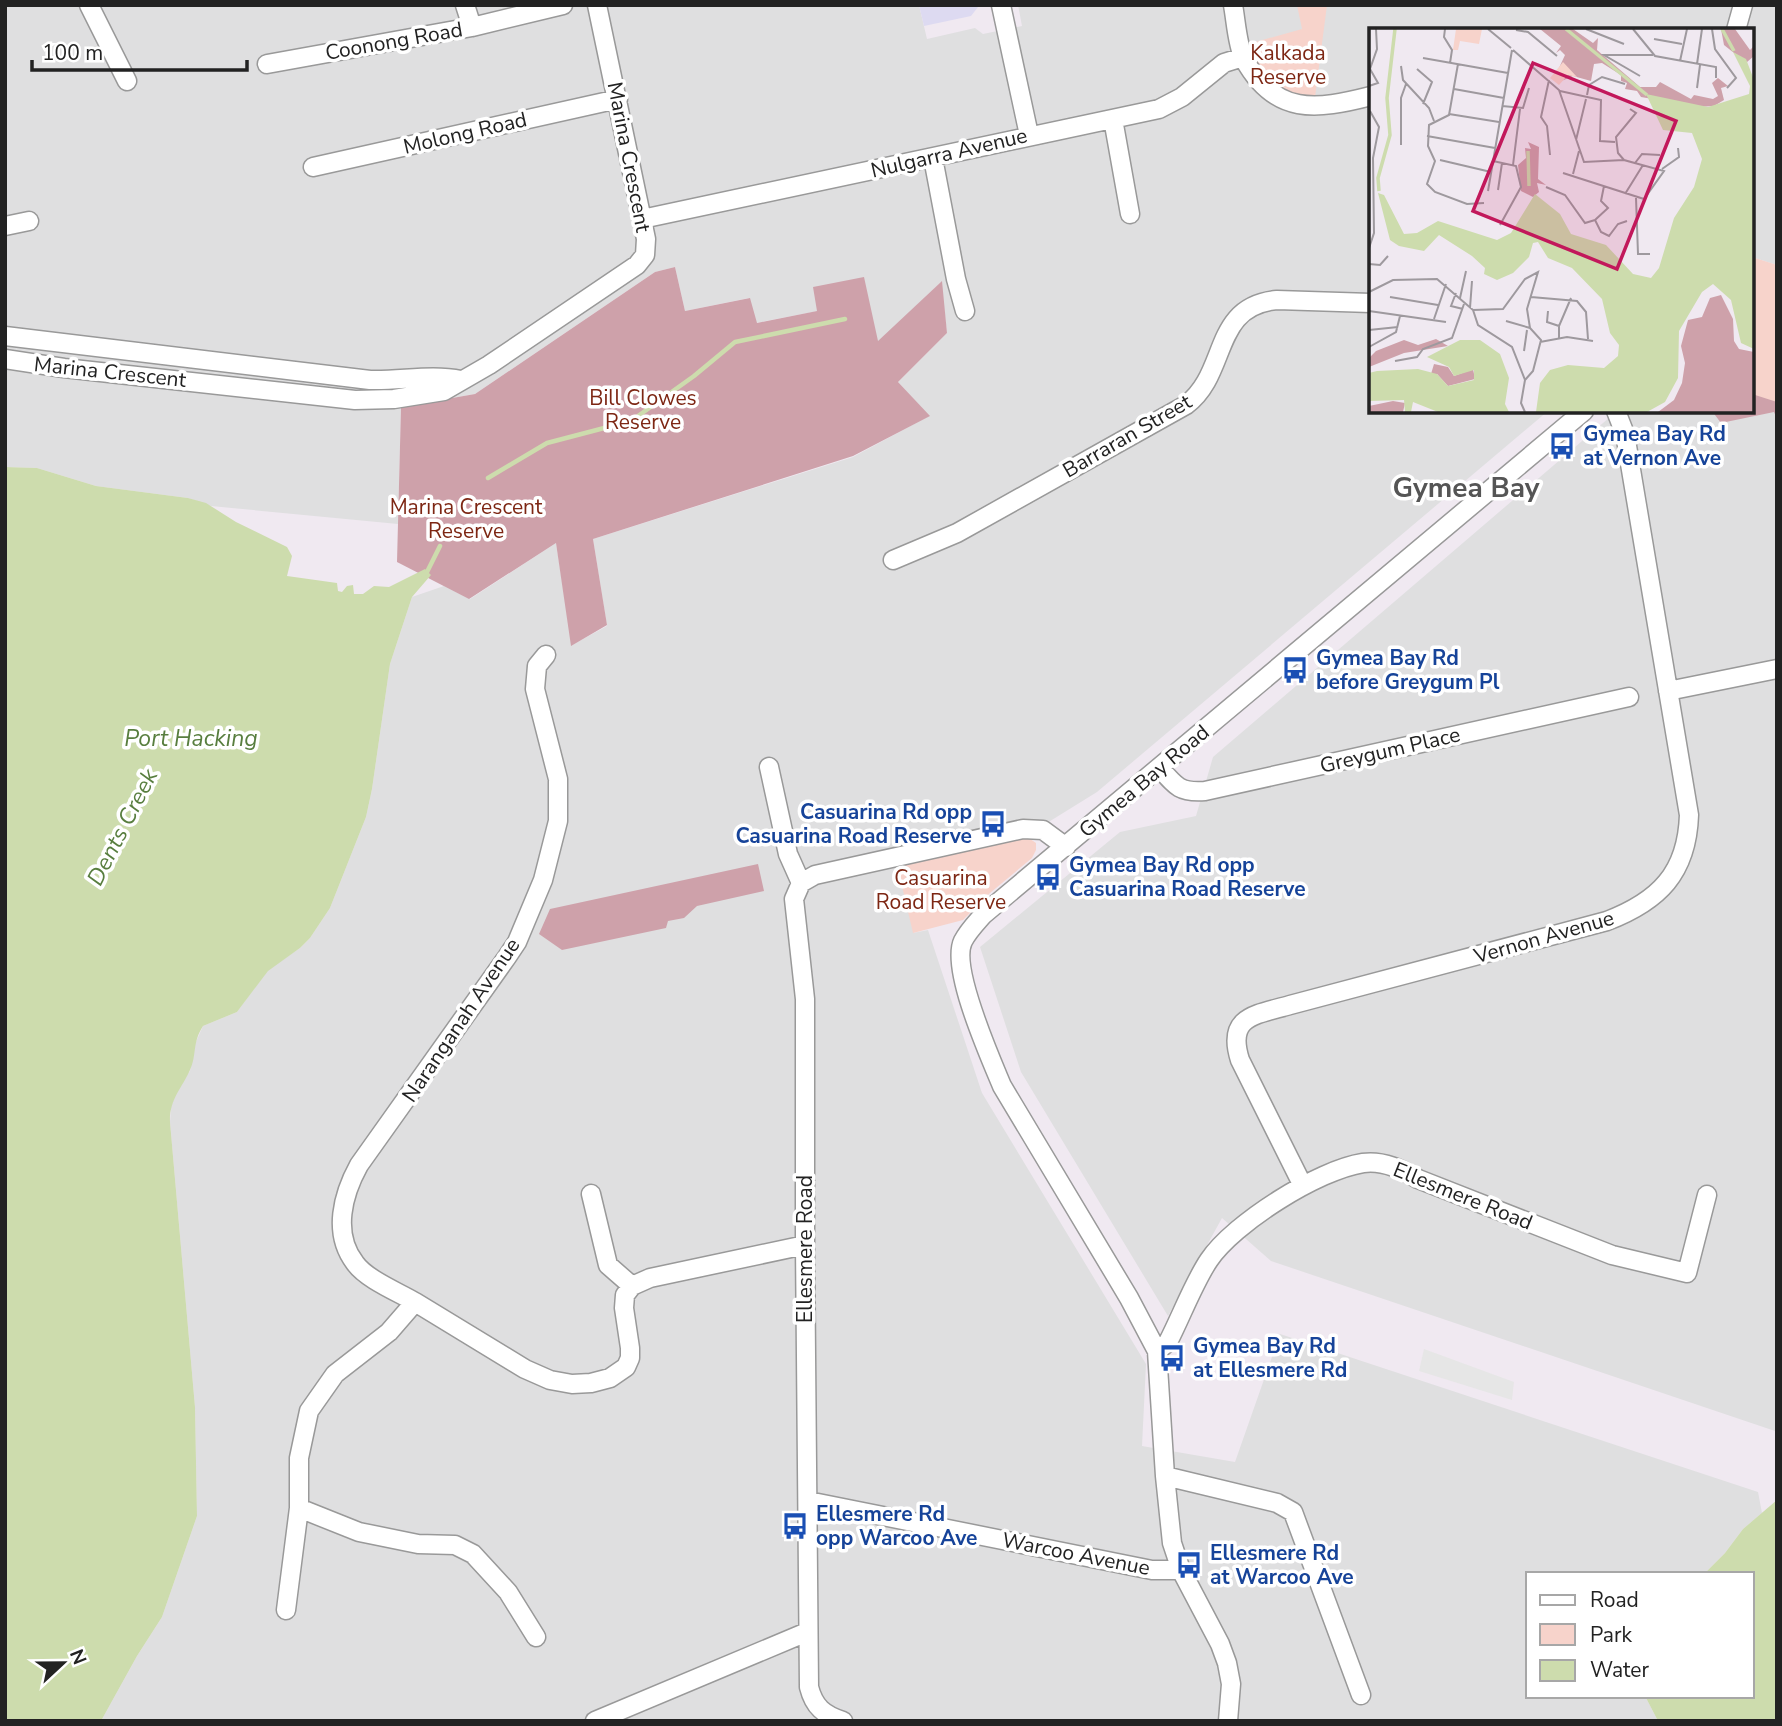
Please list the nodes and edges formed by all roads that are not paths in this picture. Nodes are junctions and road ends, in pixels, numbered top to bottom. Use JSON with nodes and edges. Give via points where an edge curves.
{"nodes":[{"id":1,"x":89,"y":5,"type":"edge"},
{"id":2,"x":465,"y":5,"type":"edge"},
{"id":3,"x":563,"y":5,"type":"edge"},
{"id":4,"x":597,"y":5,"type":"edge"},
{"id":5,"x":1001,"y":5,"type":"edge"},
{"id":6,"x":1233,"y":5,"type":"edge"},
{"id":7,"x":1743,"y":5,"type":"edge"},
{"id":8,"x":472,"y":27,"type":"junction"},
{"id":9,"x":1736,"y":28,"type":"edge"},
{"id":10,"x":1243,"y":57,"type":"junction"},
{"id":11,"x":267,"y":64,"type":"dead end"},
{"id":12,"x":127,"y":81,"type":"dead end"},
{"id":13,"x":1369,"y":96,"type":"edge"},
{"id":14,"x":618,"y":99,"type":"junction"},
{"id":15,"x":1113,"y":119,"type":"junction"},
{"id":16,"x":1029,"y":135,"type":"junction"},
{"id":17,"x":933,"y":158,"type":"junction"},
{"id":18,"x":313,"y":167,"type":"dead end"},
{"id":19,"x":1130,"y":214,"type":"dead end"},
{"id":20,"x":642,"y":219,"type":"junction"},
{"id":21,"x":29,"y":220,"type":"dead end"},
{"id":22,"x":5,"y":226,"type":"edge"},
{"id":23,"x":1369,"y":303,"type":"edge"},
{"id":24,"x":965,"y":311,"type":"dead end"},
{"id":25,"x":5,"y":336,"type":"edge"},
{"id":26,"x":5,"y":359,"type":"edge"},
{"id":27,"x":461,"y":380,"type":"junction"},
{"id":28,"x":1582,"y":413,"type":"edge"},
{"id":29,"x":1617,"y":413,"type":"edge"},
{"id":30,"x":893,"y":560,"type":"dead end"},
{"id":31,"x":546,"y":655,"type":"dead end"},
{"id":32,"x":1777,"y":669,"type":"edge"},
{"id":33,"x":1668,"y":691,"type":"junction"},
{"id":34,"x":1629,"y":697,"type":"dead end"},
{"id":35,"x":769,"y":767,"type":"dead end"},
{"id":36,"x":1160,"y":768,"type":"junction"},
{"id":37,"x":1066,"y":847,"type":"junction"},
{"id":38,"x":801,"y":883,"type":"junction"},
{"id":39,"x":1303,"y":1186,"type":"junction"},
{"id":40,"x":591,"y":1194,"type":"dead end"},
{"id":41,"x":1707,"y":1195,"type":"dead end"},
{"id":42,"x":805,"y":1245,"type":"junction"},
{"id":43,"x":632,"y":1286,"type":"junction"},
{"id":44,"x":415,"y":1302,"type":"junction"},
{"id":45,"x":1157,"y":1351,"type":"junction"},
{"id":46,"x":1165,"y":1476,"type":"junction"},
{"id":47,"x":808,"y":1502,"type":"junction"},
{"id":48,"x":299,"y":1508,"type":"junction"},
{"id":49,"x":1181,"y":1570,"type":"junction"},
{"id":50,"x":286,"y":1610,"type":"dead end"},
{"id":51,"x":807,"y":1632,"type":"junction"},
{"id":52,"x":536,"y":1637,"type":"dead end"},
{"id":53,"x":1361,"y":1695,"type":"dead end"},
{"id":54,"x":596,"y":1721,"type":"edge"},
{"id":55,"x":843,"y":1721,"type":"edge"},
{"id":56,"x":1228,"y":1721,"type":"edge"}],
"edges":[{"from":1,"to":12,"type":"street"},
{"from":2,"to":8,"type":"street"},
{"from":3,"to":8,"type":"street","name":"Coonong Road"},
{"from":4,"to":14,"type":"street","name":"Marina Crescent"},
{"from":5,"to":16,"type":"street"},
{"from":6,"to":10,"type":"street"},
{"from":7,"to":9,"type":"street"},
{"from":8,"to":11,"type":"street","name":"Coonong Road"},
{"from":10,"to":13,"type":"street","via":[[1269,91],[1293,105],[1331,106]]},
{"from":10,"to":15,"type":"street","name":"Nulgarra Avenue","via":[[1224,63],[1165,107]]},
{"from":14,"to":18,"type":"street","name":"Molong Road"},
{"from":14,"to":20,"type":"street","name":"Marina Crescent"},
{"from":15,"to":16,"type":"street","name":"Nulgarra Avenue"},
{"from":15,"to":19,"type":"street"},
{"from":16,"to":17,"type":"street","name":"Nulgarra Avenue"},
{"from":17,"to":20,"type":"street","name":"Nulgarra Avenue"},
{"from":17,"to":24,"type":"street"},
{"from":20,"to":27,"type":"street","name":"Marina Crescent","via":[[646,247],[641,261]]},
{"from":21,"to":22,"type":"street"},
{"from":23,"to":30,"type":"street","name":"Barraran Street","via":[[1277,300],[1254,306],[1235,319],[1204,387],[1186,405],[957,533]]},
{"from":25,"to":27,"type":"street","name":"Marina Crescent","via":[[370,380],[442,376]]},
{"from":26,"to":27,"type":"street","name":"Marina Crescent","via":[[355,400],[444,391]]},
{"from":28,"to":36,"type":"street","name":"Gymea Bay Road"},
{"from":29,"to":33,"type":"street","name":"Vernon Avenue","via":[[1625,434]]},
{"from":31,"to":44,"type":"street","name":"Naranganah Avenue","via":[[537,666],[535,689],[558,779],[558,821],[543,880],[517,942],[359,1165],[342,1206],[345,1243],[355,1264]]},
{"from":32,"to":33,"type":"street"},
{"from":33,"to":39,"type":"street","name":"Vernon Avenue","via":[[1689,815],[1688,836],[1684,855],[1654,896],[1633,911],[1607,920],[1290,1005],[1248,1019],[1238,1028],[1234,1042],[1240,1060]]},
{"from":34,"to":36,"type":"street","name":"Greygum Place","via":[[1205,791],[1178,788]]},
{"from":35,"to":38,"type":"street","via":[[788,854]]},
{"from":36,"to":37,"type":"street","name":"Gymea Bay Road"},
{"from":37,"to":38,"type":"street","via":[[1043,830],[1023,829]]},
{"from":37,"to":45,"type":"street","name":"Gymea Bay Road","via":[[972,928],[963,941],[960,965],[1002,1086]]},
{"from":38,"to":42,"type":"street","name":"Ellesmere Road","via":[[793,906],[806,999]]},
{"from":39,"to":41,"type":"street","name":"Ellesmere Road","via":[[1363,1163],[1379,1163],[1612,1255],[1687,1273]]},
{"from":39,"to":45,"type":"street","name":"Ellesmere Road","via":[[1230,1236],[1209,1260],[1168,1342]]},
{"from":40,"to":43,"type":"street","via":[[608,1265]]},
{"from":42,"to":43,"type":"street","via":[[650,1278]]},
{"from":42,"to":47,"type":"street","name":"Ellesmere Road"},
{"from":43,"to":44,"type":"street","name":"Naranganah Avenue","via":[[625,1295],[624,1308],[630,1358],[618,1374],[591,1383],[550,1380],[525,1369]]},
{"from":44,"to":48,"type":"street","via":[[388,1332],[335,1374],[309,1411],[299,1458]]},
{"from":45,"to":46,"type":"street"},
{"from":46,"to":49,"type":"street","via":[[1172,1543]]},
{"from":46,"to":53,"type":"street","via":[[1278,1503],[1293,1512]]},
{"from":47,"to":49,"type":"street","name":"Warcoo Avenue","via":[[1152,1570]]},
{"from":47,"to":51,"type":"street","name":"Ellesmere Road"},
{"from":48,"to":50,"type":"street"},
{"from":48,"to":52,"type":"street","via":[[359,1532],[418,1544],[455,1545],[472,1554],[508,1592]]},
{"from":49,"to":56,"type":"street","via":[[1227,1663],[1231,1684]]},
{"from":51,"to":54,"type":"street"},
{"from":51,"to":55,"type":"street","name":"Ellesmere Road","via":[[811,1697],[821,1712]]}]}
